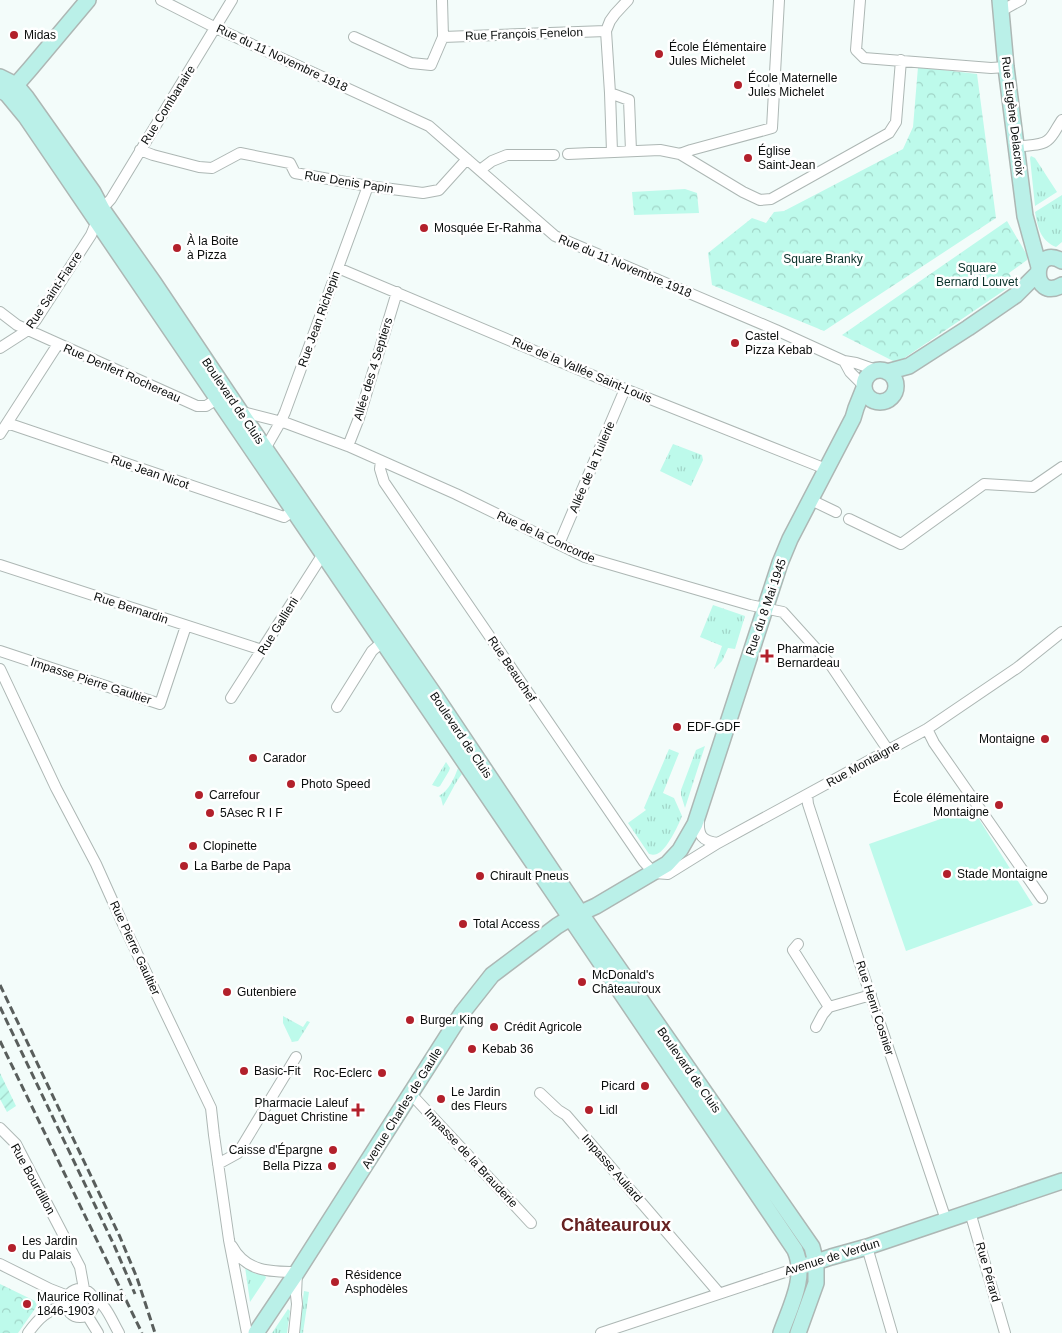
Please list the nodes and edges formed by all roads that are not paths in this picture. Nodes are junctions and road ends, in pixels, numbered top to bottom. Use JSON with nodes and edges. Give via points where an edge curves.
{"nodes":[{"id":1,"x":88,"y":0,"type":"edge"},
{"id":2,"x":161,"y":0,"type":"edge"},
{"id":3,"x":232,"y":0,"type":"edge"},
{"id":4,"x":442,"y":0,"type":"edge"},
{"id":5,"x":628,"y":0,"type":"edge"},
{"id":6,"x":779,"y":0,"type":"edge"},
{"id":7,"x":860,"y":0,"type":"edge"},
{"id":8,"x":1021,"y":0,"type":"edge"},
{"id":9,"x":1000,"y":6,"type":"edge"},
{"id":10,"x":216,"y":28,"type":"junction"},
{"id":11,"x":606,"y":31,"type":"junction"},
{"id":12,"x":443,"y":37,"type":"junction"},
{"id":13,"x":354,"y":38,"type":"dead end"},
{"id":14,"x":901,"y":60,"type":"junction"},
{"id":15,"x":1006,"y":67,"type":"junction"},
{"id":16,"x":0,"y":77,"type":"edge"},
{"id":17,"x":610,"y":93,"type":"junction"},
{"id":18,"x":5,"y":95,"type":"edge"},
{"id":19,"x":1062,"y":120,"type":"edge"},
{"id":20,"x":1016,"y":147,"type":"junction"},
{"id":21,"x":140,"y":150,"type":"junction"},
{"id":22,"x":631,"y":151,"type":"junction"},
{"id":23,"x":612,"y":152,"type":"junction"},
{"id":24,"x":568,"y":154,"type":"dead end"},
{"id":25,"x":680,"y":154,"type":"junction"},
{"id":26,"x":554,"y":155,"type":"dead end"},
{"id":27,"x":467,"y":159,"type":"junction"},
{"id":28,"x":480,"y":170,"type":"junction"},
{"id":29,"x":368,"y":186,"type":"junction"},
{"id":30,"x":99,"y":215,"type":"junction"},
{"id":31,"x":1029,"y":231,"type":"junction"},
{"id":32,"x":1057,"y":260,"type":"edge"},
{"id":33,"x":338,"y":268,"type":"junction"},
{"id":34,"x":1038,"y":270,"type":"junction"},
{"id":35,"x":1057,"y":287,"type":"edge"},
{"id":36,"x":397,"y":292,"type":"junction"},
{"id":37,"x":1016,"y":295,"type":"junction"},
{"id":38,"x":0,"y":312,"type":"edge"},
{"id":39,"x":28,"y":330,"type":"junction"},
{"id":40,"x":58,"y":344,"type":"junction"},
{"id":41,"x":0,"y":348,"type":"edge"},
{"id":42,"x":844,"y":361,"type":"junction"},
{"id":43,"x":909,"y":366,"type":"junction"},
{"id":44,"x":882,"y":371,"type":"junction"},
{"id":45,"x":896,"y":385,"type":"junction"},
{"id":46,"x":864,"y":387,"type":"junction"},
{"id":47,"x":625,"y":389,"type":"junction"},
{"id":48,"x":217,"y":399,"type":"junction"},
{"id":49,"x":875,"y":401,"type":"junction"},
{"id":50,"x":239,"y":411,"type":"junction"},
{"id":51,"x":853,"y":418,"type":"junction"},
{"id":52,"x":282,"y":421,"type":"junction"},
{"id":53,"x":7,"y":423,"type":"junction"},
{"id":54,"x":0,"y":434,"type":"edge"},
{"id":55,"x":348,"y":446,"type":"junction"},
{"id":56,"x":265,"y":449,"type":"junction"},
{"id":57,"x":381,"y":461,"type":"junction"},
{"id":58,"x":1062,"y":467,"type":"edge"},
{"id":59,"x":826,"y":470,"type":"junction"},
{"id":60,"x":811,"y":500,"type":"junction"},
{"id":61,"x":293,"y":511,"type":"junction"},
{"id":62,"x":836,"y":512,"type":"dead end"},
{"id":63,"x":849,"y":519,"type":"dead end"},
{"id":64,"x":559,"y":544,"type":"junction"},
{"id":65,"x":323,"y":554,"type":"junction"},
{"id":66,"x":0,"y":565,"type":"edge"},
{"id":67,"x":765,"y":608,"type":"junction"},
{"id":68,"x":186,"y":626,"type":"junction"},
{"id":69,"x":1062,"y":632,"type":"edge"},
{"id":70,"x":387,"y":638,"type":"junction"},
{"id":71,"x":262,"y":650,"type":"junction"},
{"id":72,"x":0,"y":651,"type":"edge"},
{"id":73,"x":0,"y":669,"type":"edge"},
{"id":74,"x":232,"y":698,"type":"dead end"},
{"id":75,"x":337,"y":708,"type":"dead end"},
{"id":76,"x":927,"y":729,"type":"junction"},
{"id":77,"x":888,"y":750,"type":"junction"},
{"id":78,"x":808,"y":795,"type":"junction"},
{"id":79,"x":701,"y":806,"type":"junction"},
{"id":80,"x":718,"y":844,"type":"junction"},
{"id":81,"x":654,"y":873,"type":"junction"},
{"id":82,"x":1042,"y":898,"type":"dead end"},
{"id":83,"x":576,"y":916,"type":"junction"},
{"id":84,"x":798,"y":944,"type":"dead end"},
{"id":85,"x":871,"y":995,"type":"junction"},
{"id":86,"x":829,"y":1007,"type":"junction"},
{"id":87,"x":816,"y":1027,"type":"dead end"},
{"id":88,"x":296,"y":1057,"type":"dead end"},
{"id":89,"x":540,"y":1093,"type":"dead end"},
{"id":90,"x":411,"y":1094,"type":"junction"},
{"id":91,"x":0,"y":1128,"type":"edge"},
{"id":92,"x":218,"y":1164,"type":"junction"},
{"id":93,"x":1062,"y":1181,"type":"edge"},
{"id":94,"x":970,"y":1212,"type":"junction"},
{"id":95,"x":946,"y":1220,"type":"junction"},
{"id":96,"x":531,"y":1223,"type":"dead end"},
{"id":97,"x":229,"y":1240,"type":"junction"},
{"id":98,"x":867,"y":1246,"type":"junction"},
{"id":99,"x":816,"y":1263,"type":"junction"},
{"id":100,"x":0,"y":1264,"type":"edge"},
{"id":101,"x":800,"y":1267,"type":"junction"},
{"id":102,"x":297,"y":1272,"type":"junction"},
{"id":103,"x":88,"y":1292,"type":"junction"},
{"id":104,"x":719,"y":1293,"type":"junction"},
{"id":105,"x":67,"y":1300,"type":"junction"},
{"id":106,"x":87,"y":1315,"type":"junction"},
{"id":107,"x":28,"y":1333,"type":"edge"},
{"id":108,"x":98,"y":1333,"type":"edge"},
{"id":109,"x":119,"y":1333,"type":"edge"},
{"id":110,"x":247,"y":1333,"type":"edge"},
{"id":111,"x":256,"y":1333,"type":"edge"},
{"id":112,"x":294,"y":1333,"type":"edge"},
{"id":113,"x":601,"y":1333,"type":"edge"},
{"id":114,"x":780,"y":1333,"type":"edge"},
{"id":115,"x":798,"y":1333,"type":"edge"},
{"id":116,"x":892,"y":1333,"type":"edge"},
{"id":117,"x":1005,"y":1333,"type":"edge"}],
"edges":[{"from":1,"to":18,"type":"main road"},
{"from":2,"to":10,"type":"street","name":"Rue du 11 Novembre 1918"},
{"from":3,"to":10,"type":"street","name":"Rue Combanaire"},
{"from":4,"to":12,"type":"street"},
{"from":5,"to":11,"type":"street","via":[[614,14]]},
{"from":6,"to":25,"type":"street","via":[[772,128]]},
{"from":7,"to":14,"type":"street","via":[[856,50],[864,58]]},
{"from":8,"to":9,"type":"street"},
{"from":9,"to":15,"type":"main road","name":"Rue Eugène Delacroix"},
{"from":10,"to":21,"type":"street","name":"Rue Combanaire"},
{"from":10,"to":27,"type":"street","name":"Rue du 11 Novembre 1918","via":[[429,126]]},
{"from":11,"to":12,"type":"street","name":"Rue François Fenelon"},
{"from":11,"to":17,"type":"street"},
{"from":12,"to":13,"type":"street","via":[[431,65],[411,63]]},
{"from":14,"to":15,"type":"street"},
{"from":14,"to":25,"type":"street","via":[[896,122],[889,133],[771,199],[760,200],[743,192]]},
{"from":15,"to":20,"type":"main road","name":"Rue Eugène Delacroix"},
{"from":16,"to":18,"type":"main road"},
{"from":17,"to":22,"type":"street","via":[[629,100]]},
{"from":17,"to":23,"type":"street"},
{"from":18,"to":30,"type":"main road","name":"Boulevard de Cluis","via":[[26,116]]},
{"from":19,"to":20,"type":"street","via":[[1048,141]]},
{"from":20,"to":31,"type":"main road","name":"Rue Eugène Delacroix"},
{"from":21,"to":29,"type":"street","name":"Rue Denis Papin","via":[[212,168],[240,153],[290,163],[294,173]]},
{"from":21,"to":30,"type":"street","name":"Rue Combanaire"},
{"from":22,"to":23,"type":"street"},
{"from":22,"to":25,"type":"street","via":[[660,150]]},
{"from":23,"to":24,"type":"street"},
{"from":26,"to":28,"type":"street","via":[[507,155]]},
{"from":27,"to":28,"type":"street","name":"Rue du 11 Novembre 1918"},
{"from":27,"to":29,"type":"street","name":"Rue Denis Papin","via":[[439,190],[424,193]]},
{"from":28,"to":42,"type":"street","name":"Rue du 11 Novembre 1918","via":[[555,236]]},
{"from":29,"to":33,"type":"street","name":"Rue Jean Richepin"},
{"from":30,"to":39,"type":"street","name":"Rue Saint-Fiacre","via":[[91,235]]},
{"from":30,"to":48,"type":"main road","name":"Boulevard de Cluis"},
{"from":30,"to":50,"type":"main road","name":"Boulevard de Cluis","via":[[144,268]]},
{"from":31,"to":32,"type":"main road","name":"Rue Eugène Delacroix","via":[[1039,245]]},
{"from":31,"to":34,"type":"main road","name":"Rue Eugène Delacroix"},
{"from":32,"to":34,"type":"main road","via":[[1047,259]]},
{"from":33,"to":36,"type":"street","name":"Rue de la Vallée Saint-Louis"},
{"from":33,"to":52,"type":"street","name":"Rue Jean Richepin"},
{"from":34,"to":35,"type":"main road","name":"Rue Eugène Delacroix","via":[[1042,284]]},
{"from":34,"to":37,"type":"main road"},
{"from":35,"to":37,"type":"main road","via":[[1040,287]]},
{"from":36,"to":47,"type":"street","name":"Rue de la Vallée Saint-Louis"},
{"from":36,"to":55,"type":"street","name":"Allée des 4 Septiers"},
{"from":37,"to":43,"type":"main road"},
{"from":38,"to":39,"type":"street","name":"Rue Denfert Rochereau"},
{"from":39,"to":40,"type":"street","name":"Rue Denfert Rochereau"},
{"from":39,"to":41,"type":"street","name":"Rue Saint-Fiacre"},
{"from":40,"to":48,"type":"street","name":"Rue Denfert Rochereau","via":[[197,406],[206,406]]},
{"from":40,"to":53,"type":"street"},
{"from":42,"to":44,"type":"street","name":"Rue du 11 Novembre 1918"},
{"from":42,"to":46,"type":"street","name":"Rue du 11 Novembre 1918"},
{"from":43,"to":44,"type":"main road"},
{"from":43,"to":45,"type":"main road"},
{"from":44,"to":45,"type":"main road","via":[[892,375]]},
{"from":44,"to":46,"type":"main road","via":[[870,373]]},
{"from":45,"to":49,"type":"main road","via":[[895,392],[886,401]]},
{"from":46,"to":49,"type":"main road","via":[[866,394]]},
{"from":46,"to":51,"type":"main road","name":"Rue du 8 Mai 1945"},
{"from":47,"to":59,"type":"street","name":"Rue de la Vallée Saint-Louis"},
{"from":47,"to":64,"type":"street","name":"Allée de la Tuilerie"},
{"from":48,"to":61,"type":"main road","name":"Boulevard de Cluis"},
{"from":49,"to":51,"type":"main road","name":"Rue du 8 Mai 1945"},
{"from":50,"to":52,"type":"street","name":"Rue de la Concorde"},
{"from":50,"to":56,"type":"main road","name":"Boulevard de Cluis"},
{"from":51,"to":59,"type":"main road","name":"Rue du 8 Mai 1945"},
{"from":52,"to":55,"type":"street","name":"Rue de la Concorde"},
{"from":52,"to":56,"type":"street","name":"Rue Jean Richepin"},
{"from":53,"to":54,"type":"street"},
{"from":53,"to":61,"type":"street","name":"Rue Jean Nicot","via":[[284,517]]},
{"from":55,"to":57,"type":"street","name":"Rue de la Concorde"},
{"from":56,"to":70,"type":"main road","name":"Boulevard de Cluis"},
{"from":57,"to":64,"type":"street","name":"Rue de la Concorde"},
{"from":57,"to":81,"type":"street","name":"Rue Beauchef","via":[[384,482]]},
{"from":58,"to":63,"type":"street","via":[[1033,487],[984,484],[901,544]]},
{"from":59,"to":60,"type":"main road","name":"Rue du 8 Mai 1945"},
{"from":60,"to":62,"type":"street"},
{"from":60,"to":67,"type":"main road","name":"Rue du 8 Mai 1945","via":[[784,555]]},
{"from":61,"to":65,"type":"main road","name":"Boulevard de Cluis"},
{"from":64,"to":67,"type":"street","name":"Rue de la Concorde","via":[[585,557]]},
{"from":65,"to":70,"type":"main road","name":"Boulevard de Cluis"},
{"from":65,"to":71,"type":"street","name":"Rue Gallieni"},
{"from":66,"to":68,"type":"street","name":"Rue Bernardin"},
{"from":67,"to":77,"type":"street","name":"Rue de la Concorde","via":[[783,612],[830,664]]},
{"from":67,"to":79,"type":"main road","name":"Rue du 8 Mai 1945"},
{"from":68,"to":71,"type":"street","name":"Rue Bernardin"},
{"from":68,"to":72,"type":"street","name":"Impasse Pierre Gaultier","via":[[160,704]]},
{"from":69,"to":76,"type":"street","name":"Rue Montaigne","via":[[1017,668]]},
{"from":70,"to":75,"type":"street","via":[[372,651]]},
{"from":70,"to":83,"type":"main road","name":"Boulevard de Cluis"},
{"from":71,"to":74,"type":"street","name":"Rue Gallieni"},
{"from":73,"to":92,"type":"street","name":"Rue Pierre Gaultier","via":[[211,1108]]},
{"from":76,"to":77,"type":"street","name":"Rue Montaigne"},
{"from":76,"to":82,"type":"street"},
{"from":77,"to":78,"type":"street","name":"Rue Montaigne"},
{"from":78,"to":80,"type":"street","name":"Rue Montaigne"},
{"from":78,"to":85,"type":"street","name":"Rue Henri Cosnier","via":[[808,804]]},
{"from":79,"to":80,"type":"street","name":"Rue du 8 Mai 1945","via":[[700,832],[703,838]]},
{"from":79,"to":81,"type":"main road","name":"Rue du 8 Mai 1945","via":[[680,850]]},
{"from":80,"to":81,"type":"street","name":"Rue Montaigne","via":[[668,874]]},
{"from":81,"to":83,"type":"main road","name":"Rue du 8 Mai 1945"},
{"from":83,"to":90,"type":"main road","name":"Avenue Charles de Gaulle","via":[[557,926],[492,975],[462,1013]]},
{"from":83,"to":99,"type":"main road","name":"Boulevard de Cluis","via":[[808,1240]]},
{"from":83,"to":101,"type":"main road","name":"Boulevard de Cluis","via":[[794,1250]]},
{"from":84,"to":86,"type":"street","via":[[793,950]]},
{"from":85,"to":86,"type":"street"},
{"from":85,"to":95,"type":"street","name":"Rue Henri Cosnier"},
{"from":86,"to":87,"type":"street"},
{"from":88,"to":92,"type":"street","via":[[238,1153]]},
{"from":89,"to":104,"type":"street","name":"Impasse Auliard","via":[[566,1115]]},
{"from":90,"to":96,"type":"street","name":"Impasse de la Brauderie"},
{"from":90,"to":102,"type":"main road","name":"Avenue Charles de Gaulle"},
{"from":91,"to":103,"type":"street","name":"Rue Bourdillon","via":[[16,1144],[76,1259]]},
{"from":92,"to":97,"type":"street","name":"Rue Pierre Gaultier"},
{"from":93,"to":94,"type":"main road","name":"Avenue de Verdun"},
{"from":94,"to":95,"type":"main road","name":"Avenue de Verdun"},
{"from":94,"to":117,"type":"street","name":"Rue Pérard"},
{"from":95,"to":98,"type":"main road","name":"Avenue de Verdun"},
{"from":97,"to":102,"type":"street","name":"Rue Pierre Gaultier","via":[[236,1253],[252,1266],[269,1271]]},
{"from":97,"to":110,"type":"street","name":"Rue Pierre Gaultier"},
{"from":98,"to":99,"type":"main road","name":"Avenue de Verdun"},
{"from":98,"to":116,"type":"street"},
{"from":99,"to":101,"type":"main road","name":"Avenue de Verdun"},
{"from":99,"to":115,"type":"main road","via":[[816,1283]]},
{"from":100,"to":105,"type":"street"},
{"from":101,"to":104,"type":"street","name":"Avenue de Verdun"},
{"from":101,"to":114,"type":"main road","via":[[796,1292]]},
{"from":102,"to":111,"type":"main road","name":"Avenue Charles de Gaulle"},
{"from":102,"to":112,"type":"street","via":[[298,1304]]},
{"from":103,"to":105,"type":"street","via":[[74,1290]]},
{"from":103,"to":106,"type":"street","via":[[94,1301]]},
{"from":103,"to":109,"type":"street","via":[[100,1300]]},
{"from":104,"to":113,"type":"street","name":"Avenue de Verdun"},
{"from":105,"to":106,"type":"street","via":[[67,1308],[73,1315]]},
{"from":105,"to":107,"type":"street","via":[[37,1320]]},
{"from":106,"to":108,"type":"street"}]}
